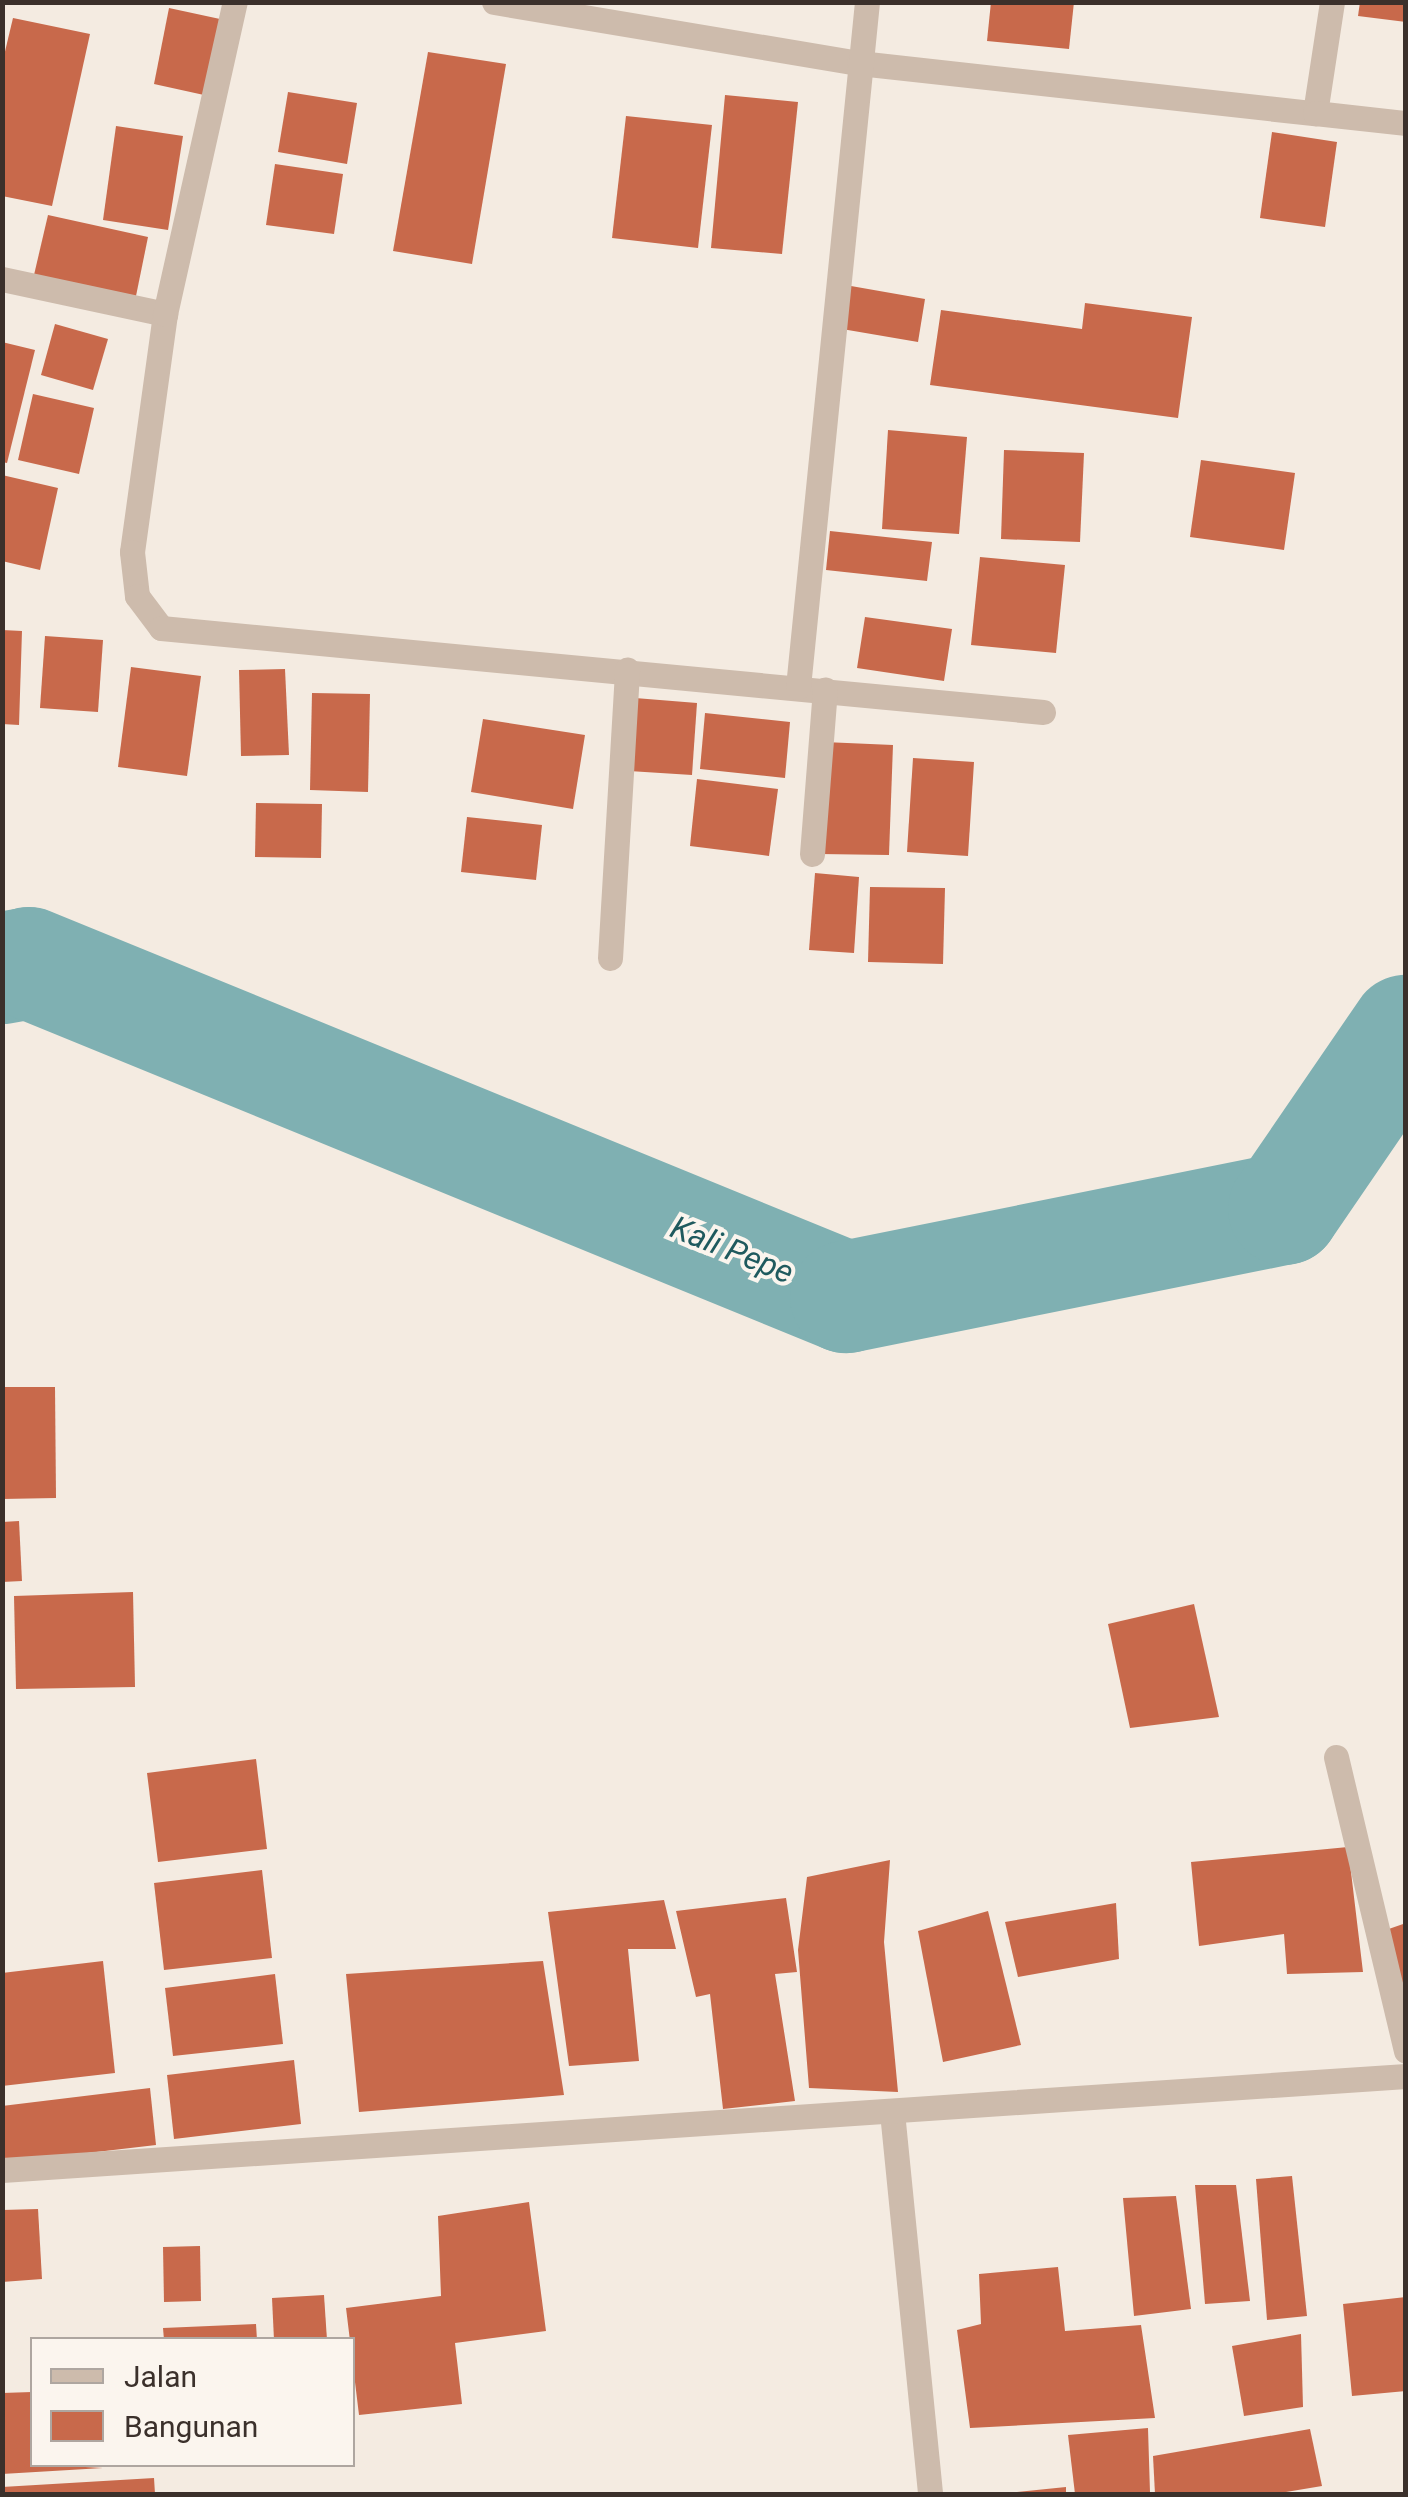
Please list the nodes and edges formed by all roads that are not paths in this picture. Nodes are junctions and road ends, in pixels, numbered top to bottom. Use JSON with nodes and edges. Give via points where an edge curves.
{"nodes":[{"id":1,"x":235,"y":2,"type":"edge"},
{"id":2,"x":494,"y":2,"type":"edge"},
{"id":3,"x":867,"y":2,"type":"edge"},
{"id":4,"x":1332,"y":2,"type":"edge"},
{"id":5,"x":859,"y":63,"type":"junction"},
{"id":6,"x":1315,"y":113,"type":"junction"},
{"id":7,"x":1406,"y":123,"type":"edge"},
{"id":8,"x":2,"y":279,"type":"edge"},
{"id":9,"x":166,"y":314,"type":"junction"},
{"id":10,"x":627,"y":670,"type":"junction"},
{"id":11,"x":798,"y":687,"type":"junction"},
{"id":12,"x":824,"y":690,"type":"junction"},
{"id":13,"x":1043,"y":712,"type":"dead end"},
{"id":14,"x":812,"y":854,"type":"dead end"},
{"id":15,"x":610,"y":958,"type":"dead end"},
{"id":16,"x":1336,"y":1758,"type":"dead end"},
{"id":17,"x":1406,"y":2051,"type":"edge"},
{"id":18,"x":1406,"y":2076,"type":"edge"},
{"id":19,"x":892,"y":2112,"type":"junction"},
{"id":20,"x":2,"y":2170,"type":"edge"},
{"id":21,"x":930,"y":2494,"type":"edge"}],
"edges":[{"from":1,"to":9,"type":"street"},
{"from":2,"to":5,"type":"street"},
{"from":3,"to":5,"type":"street"},
{"from":4,"to":6,"type":"street"},
{"from":5,"to":6,"type":"street"},
{"from":5,"to":11,"type":"street"},
{"from":6,"to":7,"type":"street"},
{"from":8,"to":9,"type":"street"},
{"from":9,"to":10,"type":"street","via":[[132,552],[136,596],[161,628]]},
{"from":10,"to":11,"type":"street"},
{"from":10,"to":15,"type":"street"},
{"from":11,"to":12,"type":"street"},
{"from":12,"to":13,"type":"street"},
{"from":12,"to":14,"type":"street"},
{"from":16,"to":17,"type":"street"},
{"from":18,"to":19,"type":"street"},
{"from":19,"to":20,"type":"street"},
{"from":19,"to":21,"type":"street"}]}
